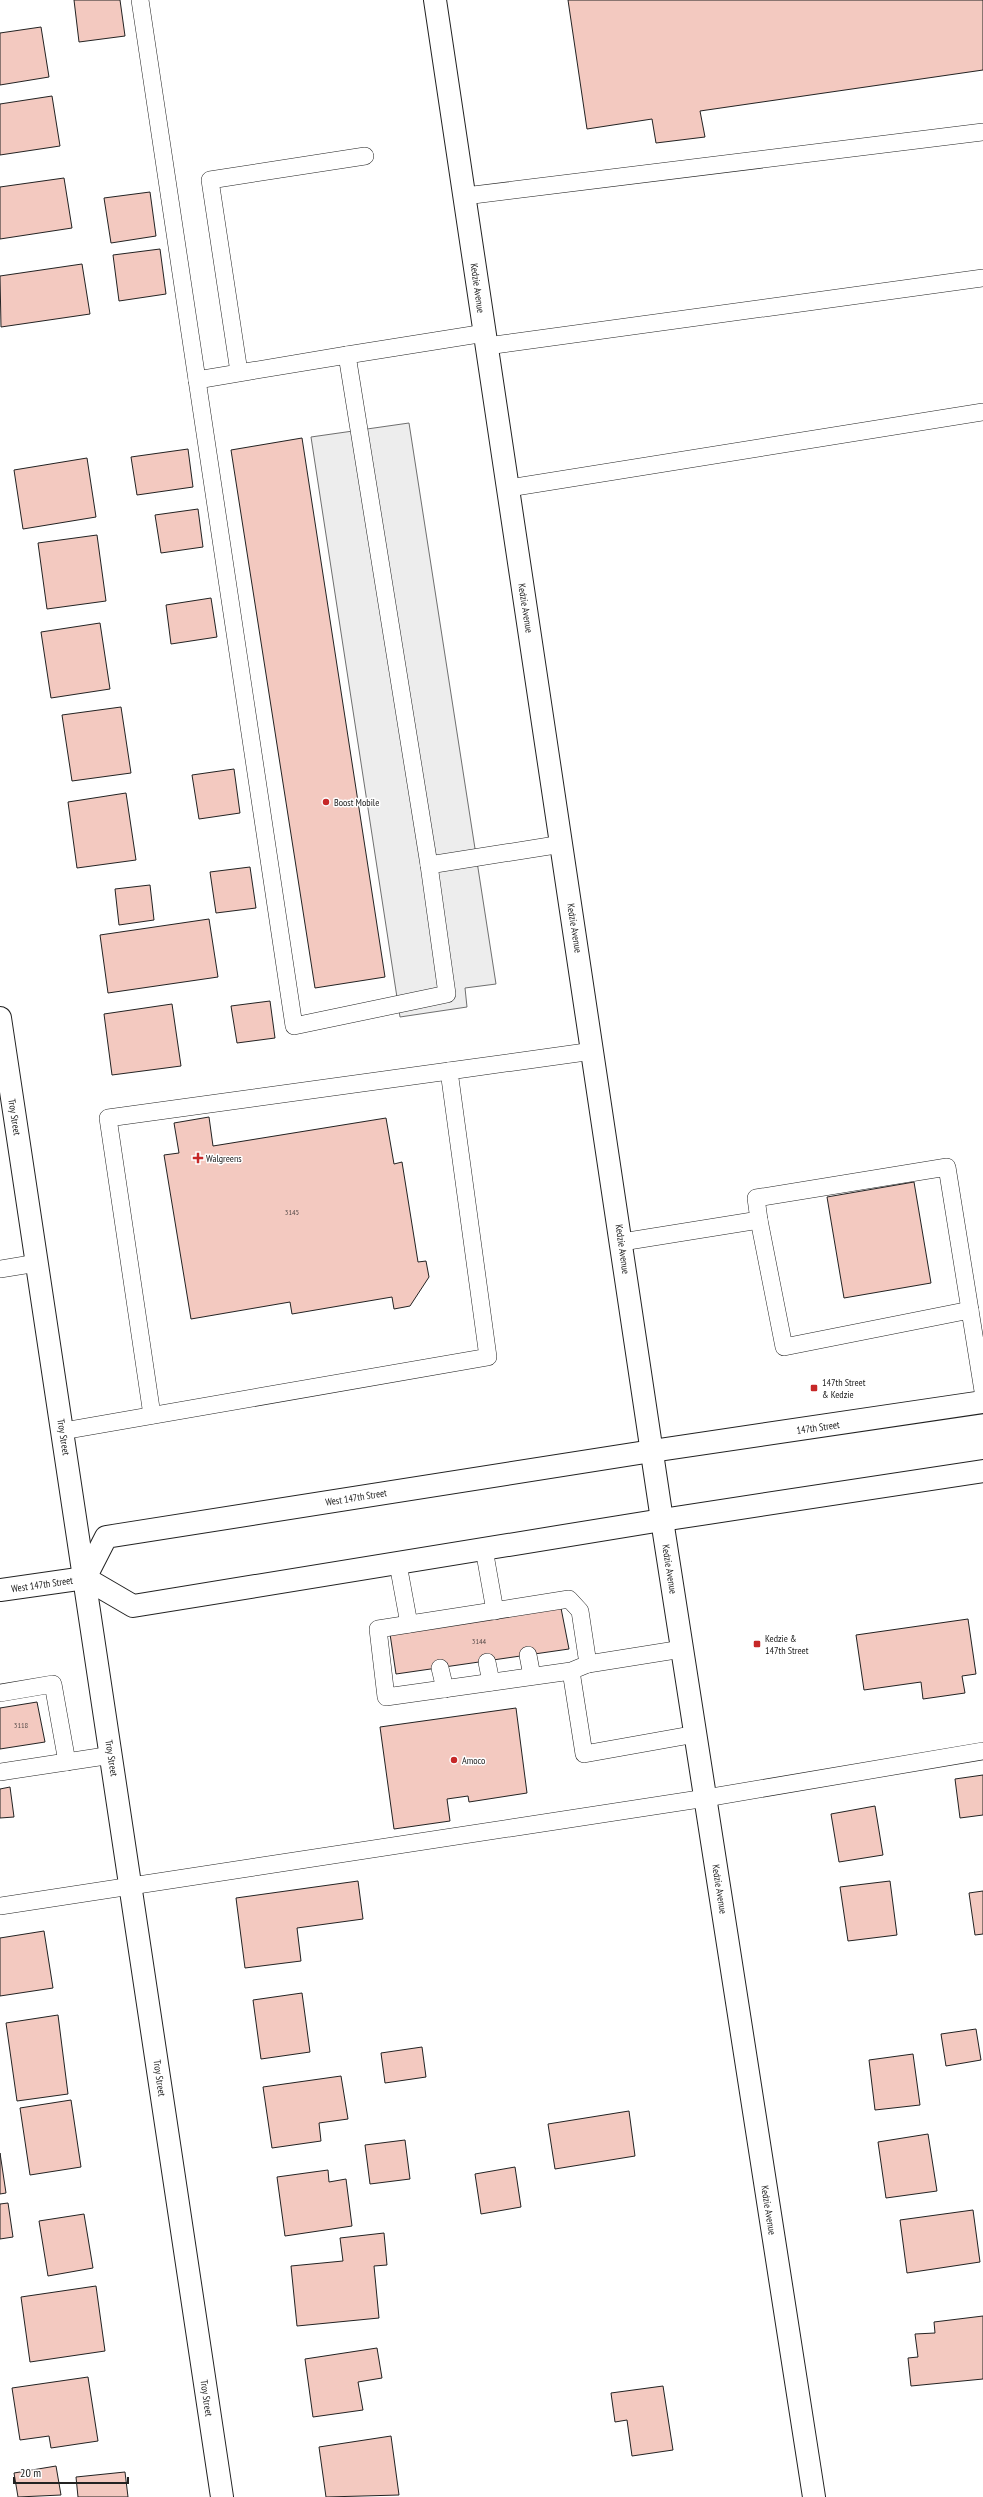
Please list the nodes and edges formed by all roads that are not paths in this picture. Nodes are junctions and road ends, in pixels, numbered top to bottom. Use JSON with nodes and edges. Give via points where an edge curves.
{"nodes":[{"id":1,"x":140,"y":0,"type":"edge"},
{"id":2,"x":435,"y":0,"type":"edge"},
{"id":3,"x":983,"y":132,"type":"edge"},
{"id":4,"x":365,"y":156,"type":"dead end"},
{"id":5,"x":465,"y":196,"type":"junction"},
{"id":6,"x":983,"y":278,"type":"edge"},
{"id":7,"x":486,"y":339,"type":"junction"},
{"id":8,"x":347,"y":355,"type":"junction"},
{"id":9,"x":240,"y":372,"type":"junction"},
{"id":10,"x":197,"y":380,"type":"junction"},
{"id":11,"x":983,"y":412,"type":"edge"},
{"id":12,"x":509,"y":488,"type":"junction"},
{"id":13,"x":562,"y":844,"type":"junction"},
{"id":14,"x":429,"y":865,"type":"junction"},
{"id":15,"x":0,"y":1018,"type":"edge"},
{"id":16,"x":593,"y":1051,"type":"junction"},
{"id":17,"x":449,"y":1071,"type":"junction"},
{"id":18,"x":759,"y":1220,"type":"junction"},
{"id":19,"x":622,"y":1242,"type":"junction"},
{"id":20,"x":37,"y":1263,"type":"junction"},
{"id":21,"x":0,"y":1269,"type":"edge"},
{"id":22,"x":970,"y":1310,"type":"junction"},
{"id":23,"x":983,"y":1391,"type":"edge"},
{"id":24,"x":983,"y":1402,"type":"edge"},
{"id":25,"x":152,"y":1415,"type":"junction"},
{"id":26,"x":63,"y":1431,"type":"junction"},
{"id":27,"x":652,"y":1451,"type":"junction"},
{"id":28,"x":983,"y":1471,"type":"edge"},
{"id":29,"x":662,"y":1520,"type":"junction"},
{"id":30,"x":484,"y":1549,"type":"junction"},
{"id":31,"x":398,"y":1564,"type":"junction"},
{"id":32,"x":85,"y":1578,"type":"junction"},
{"id":33,"x":0,"y":1590,"type":"edge"},
{"id":34,"x":495,"y":1611,"type":"junction"},
{"id":35,"x":409,"y":1624,"type":"junction"},
{"id":36,"x":682,"y":1649,"type":"junction"},
{"id":37,"x":528,"y":1655,"type":"dead end"},
{"id":38,"x":487,"y":1662,"type":"dead end"},
{"id":39,"x":588,"y":1664,"type":"junction"},
{"id":40,"x":440,"y":1668,"type":"dead end"},
{"id":41,"x":571,"y":1671,"type":"junction"},
{"id":42,"x":532,"y":1676,"type":"junction"},
{"id":43,"x":491,"y":1682,"type":"junction"},
{"id":44,"x":445,"y":1689,"type":"junction"},
{"id":45,"x":0,"y":1693,"type":"edge"},
{"id":46,"x":696,"y":1734,"type":"junction"},
{"id":47,"x":983,"y":1751,"type":"edge"},
{"id":48,"x":112,"y":1755,"type":"junction"},
{"id":49,"x":67,"y":1762,"type":"junction"},
{"id":50,"x":0,"y":1772,"type":"edge"},
{"id":51,"x":706,"y":1798,"type":"junction"},
{"id":52,"x":131,"y":1886,"type":"junction"},
{"id":53,"x":0,"y":1906,"type":"edge"},
{"id":54,"x":222,"y":2497,"type":"edge"},
{"id":55,"x":814,"y":2497,"type":"edge"}],
"edges":[{"from":1,"to":10,"type":"lane"},
{"from":2,"to":5,"type":"main road","name":"Kedzie Avenue"},
{"from":3,"to":5,"type":"lane"},
{"from":4,"to":9,"type":"lane","via":[[210,180]]},
{"from":5,"to":7,"type":"main road","name":"Kedzie Avenue"},
{"from":6,"to":7,"type":"lane"},
{"from":7,"to":8,"type":"lane"},
{"from":7,"to":12,"type":"main road","name":"Kedzie Avenue"},
{"from":8,"to":9,"type":"lane"},
{"from":8,"to":14,"type":"lane"},
{"from":9,"to":10,"type":"lane"},
{"from":10,"to":14,"type":"lane","via":[[294,1026],[447,994]]},
{"from":11,"to":12,"type":"lane"},
{"from":12,"to":13,"type":"main road","name":"Kedzie Avenue"},
{"from":13,"to":14,"type":"lane"},
{"from":13,"to":16,"type":"main road","name":"Kedzie Avenue"},
{"from":15,"to":20,"type":"main road","name":"Troy Street"},
{"from":16,"to":17,"type":"lane"},
{"from":16,"to":19,"type":"main road","name":"Kedzie Avenue"},
{"from":17,"to":25,"type":"lane","via":[[488,1357]]},
{"from":17,"to":25,"type":"lane","via":[[108,1118]]},
{"from":18,"to":19,"type":"lane"},
{"from":18,"to":22,"type":"lane","via":[[784,1346]]},
{"from":18,"to":22,"type":"lane","via":[[756,1198],[947,1167]]},
{"from":19,"to":27,"type":"main road","name":"Kedzie Avenue"},
{"from":20,"to":21,"type":"lane"},
{"from":20,"to":26,"type":"main road","name":"Troy Street"},
{"from":22,"to":23,"type":"lane"},
{"from":24,"to":27,"type":"main road","name":"147th Street"},
{"from":25,"to":26,"type":"lane"},
{"from":26,"to":32,"type":"main road","name":"Troy Street"},
{"from":27,"to":29,"type":"main road","name":"Kedzie Avenue"},
{"from":27,"to":32,"type":"main road","name":"West 147th Street","via":[[106,1537]]},
{"from":28,"to":29,"type":"main road"},
{"from":29,"to":30,"type":"main road","name":"West 147th Street"},
{"from":29,"to":36,"type":"main road","name":"Kedzie Avenue"},
{"from":30,"to":31,"type":"main road","name":"West 147th Street"},
{"from":30,"to":34,"type":"lane"},
{"from":31,"to":32,"type":"main road","name":"West 147th Street","via":[[133,1606]]},
{"from":31,"to":35,"type":"lane"},
{"from":32,"to":33,"type":"main road","name":"West 147th Street"},
{"from":32,"to":48,"type":"main road","name":"Troy Street"},
{"from":34,"to":35,"type":"lane","via":[[477,1617],[431,1625]]},
{"from":34,"to":39,"type":"lane","via":[[519,1611],[569,1599],[580,1612]]},
{"from":35,"to":44,"type":"lane","via":[[378,1629],[386,1697]]},
{"from":36,"to":39,"type":"lane"},
{"from":36,"to":46,"type":"main road","name":"Kedzie Avenue"},
{"from":37,"to":42,"type":"lane"},
{"from":38,"to":43,"type":"lane"},
{"from":39,"to":41,"type":"lane"},
{"from":40,"to":44,"type":"lane"},
{"from":41,"to":42,"type":"lane"},
{"from":41,"to":46,"type":"lane","via":[[584,1754]]},
{"from":42,"to":43,"type":"lane"},
{"from":43,"to":44,"type":"lane"},
{"from":45,"to":49,"type":"lane","via":[[53,1684]]},
{"from":46,"to":51,"type":"main road","name":"Kedzie Avenue"},
{"from":47,"to":51,"type":"lane"},
{"from":48,"to":49,"type":"lane"},
{"from":48,"to":52,"type":"main road","name":"Troy Street"},
{"from":49,"to":50,"type":"lane"},
{"from":51,"to":52,"type":"lane"},
{"from":51,"to":55,"type":"main road","name":"Kedzie Avenue"},
{"from":52,"to":53,"type":"lane"},
{"from":52,"to":54,"type":"main road","name":"Troy Street"}]}
